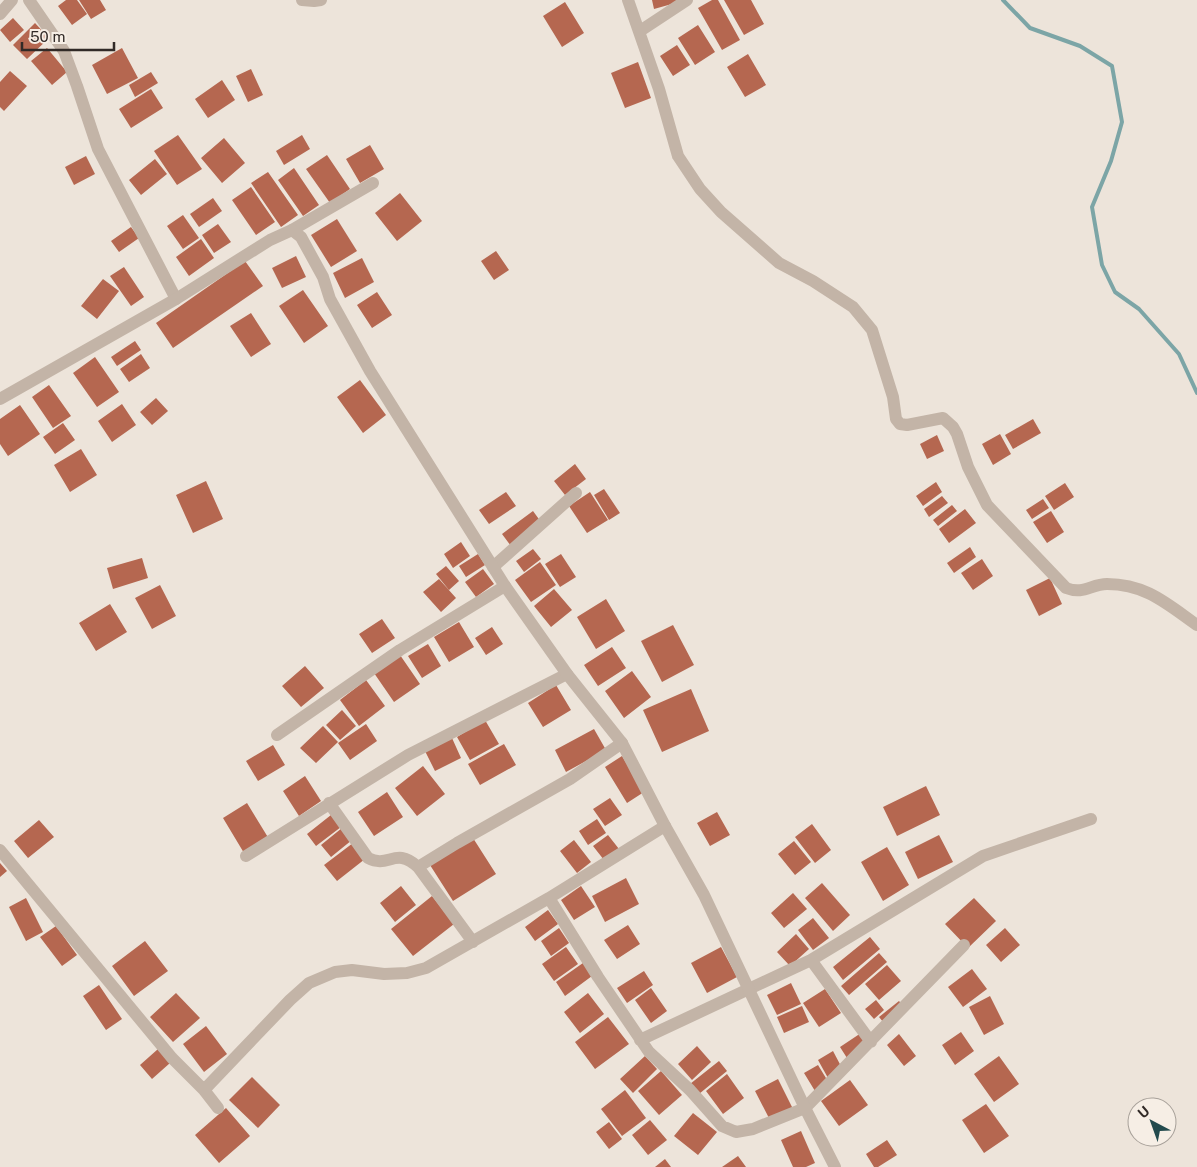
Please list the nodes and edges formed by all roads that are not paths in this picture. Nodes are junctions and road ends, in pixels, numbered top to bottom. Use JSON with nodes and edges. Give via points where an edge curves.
{"nodes":[{"id":1,"x":12,"y":0,"type":"edge"},
{"id":2,"x":29,"y":0,"type":"edge"},
{"id":3,"x":302,"y":0,"type":"edge"},
{"id":4,"x":321,"y":0,"type":"edge"},
{"id":5,"x":628,"y":0,"type":"edge"},
{"id":6,"x":687,"y":0,"type":"edge"},
{"id":7,"x":0,"y":14,"type":"edge"},
{"id":8,"x":640,"y":31,"type":"junction"},
{"id":9,"x":373,"y":183,"type":"dead end"},
{"id":10,"x":292,"y":230,"type":"junction"},
{"id":11,"x":176,"y":299,"type":"junction"},
{"id":12,"x":0,"y":399,"type":"edge"},
{"id":13,"x":576,"y":493,"type":"dead end"},
{"id":14,"x":493,"y":567,"type":"junction"},
{"id":15,"x":504,"y":586,"type":"junction"},
{"id":16,"x":1197,"y":625,"type":"edge"},
{"id":17,"x":567,"y":674,"type":"junction"},
{"id":18,"x":277,"y":735,"type":"dead end"},
{"id":19,"x":622,"y":743,"type":"junction"},
{"id":20,"x":329,"y":803,"type":"junction"},
{"id":21,"x":1090,"y":819,"type":"dead end"},
{"id":22,"x":665,"y":826,"type":"junction"},
{"id":23,"x":0,"y":850,"type":"edge"},
{"id":24,"x":246,"y":856,"type":"dead end"},
{"id":25,"x":418,"y":867,"type":"junction"},
{"id":26,"x":549,"y":898,"type":"junction"},
{"id":27,"x":473,"y":942,"type":"junction"},
{"id":28,"x":964,"y":945,"type":"dead end"},
{"id":29,"x":811,"y":960,"type":"junction"},
{"id":30,"x":749,"y":990,"type":"junction"},
{"id":31,"x":640,"y":1040,"type":"junction"},
{"id":32,"x":871,"y":1042,"type":"junction"},
{"id":33,"x":204,"y":1090,"type":"junction"},
{"id":34,"x":218,"y":1108,"type":"dead end"},
{"id":35,"x":805,"y":1108,"type":"junction"},
{"id":36,"x":835,"y":1167,"type":"edge"}],
"edges":[{"from":1,"to":7,"type":"street"},
{"from":2,"to":11,"type":"street","via":[[64,51],[98,149]]},
{"from":3,"to":4,"type":"street"},
{"from":5,"to":8,"type":"street"},
{"from":6,"to":8,"type":"street"},
{"from":8,"to":16,"type":"street","via":[[678,156],[700,190],[780,263],[853,307],[865,321],[872,330],[900,424],[943,418],[949,422],[987,505],[1066,588],[1076,592],[1105,584],[1130,586],[1155,595]]},
{"from":9,"to":10,"type":"street"},
{"from":10,"to":11,"type":"street","via":[[270,240]]},
{"from":10,"to":14,"type":"street","via":[[302,237],[323,277],[330,299],[370,371]]},
{"from":11,"to":12,"type":"street"},
{"from":13,"to":14,"type":"street"},
{"from":14,"to":15,"type":"street"},
{"from":15,"to":17,"type":"street"},
{"from":15,"to":18,"type":"street","via":[[400,650]]},
{"from":17,"to":19,"type":"street"},
{"from":17,"to":20,"type":"street","via":[[408,755]]},
{"from":19,"to":22,"type":"street"},
{"from":19,"to":25,"type":"street","via":[[570,779]]},
{"from":20,"to":24,"type":"street"},
{"from":20,"to":25,"type":"street","via":[[368,858],[374,862],[401,857]]},
{"from":21,"to":29,"type":"street","via":[[982,856]]},
{"from":22,"to":26,"type":"street"},
{"from":22,"to":30,"type":"street","via":[[704,894]]},
{"from":23,"to":33,"type":"street","via":[[166,1051]]},
{"from":25,"to":27,"type":"street"},
{"from":26,"to":27,"type":"street"},
{"from":26,"to":31,"type":"street"},
{"from":27,"to":33,"type":"street","via":[[426,968],[407,973],[352,970],[335,972],[309,983]]},
{"from":28,"to":32,"type":"street"},
{"from":29,"to":30,"type":"street"},
{"from":29,"to":32,"type":"street"},
{"from":30,"to":31,"type":"street"},
{"from":30,"to":35,"type":"street"},
{"from":31,"to":35,"type":"street","via":[[722,1126],[736,1132],[753,1129]]},
{"from":32,"to":35,"type":"street"},
{"from":33,"to":34,"type":"street"},
{"from":35,"to":36,"type":"street"}]}
